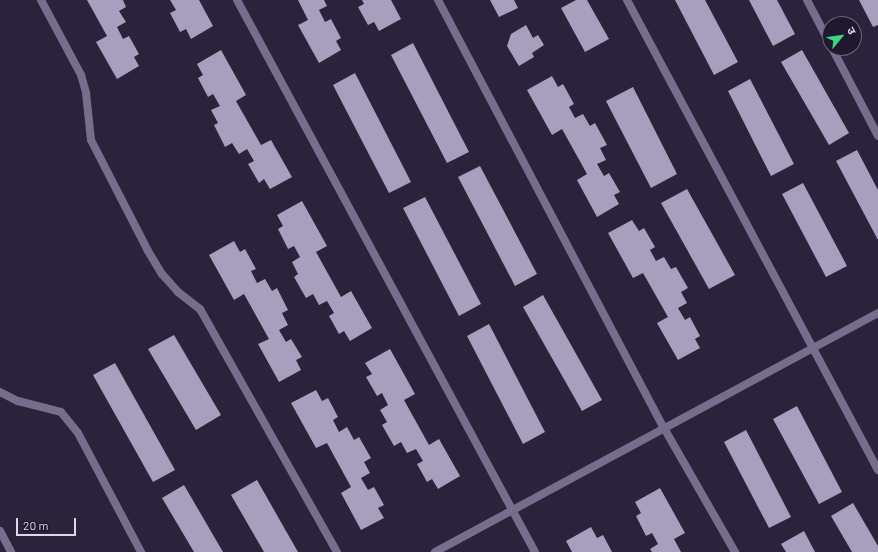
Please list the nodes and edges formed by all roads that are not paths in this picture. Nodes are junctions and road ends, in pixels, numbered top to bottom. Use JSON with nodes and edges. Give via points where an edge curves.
{"nodes":[{"id":1,"x":41,"y":0,"type":"edge"},
{"id":2,"x":237,"y":0,"type":"edge"},
{"id":3,"x":438,"y":0,"type":"edge"},
{"id":4,"x":627,"y":0,"type":"edge"},
{"id":5,"x":807,"y":0,"type":"edge"},
{"id":6,"x":822,"y":29,"type":"edge"},
{"id":7,"x":836,"y":56,"type":"edge"},
{"id":8,"x":878,"y":136,"type":"edge"},
{"id":9,"x":878,"y":313,"type":"edge"},
{"id":10,"x":812,"y":348,"type":"junction"},
{"id":11,"x":0,"y":392,"type":"edge"},
{"id":12,"x":664,"y":428,"type":"junction"},
{"id":13,"x":878,"y":470,"type":"edge"},
{"id":14,"x":512,"y":510,"type":"junction"},
{"id":15,"x":0,"y":531,"type":"edge"},
{"id":16,"x":11,"y":552,"type":"edge"},
{"id":17,"x":140,"y":552,"type":"edge"},
{"id":18,"x":337,"y":552,"type":"edge"},
{"id":19,"x":435,"y":552,"type":"edge"},
{"id":20,"x":535,"y":552,"type":"edge"},
{"id":21,"x":735,"y":552,"type":"edge"}],
"edges":[{"from":1,"to":18,"type":"street","via":[[81,75],[86,93],[91,140],[148,251],[166,278],[200,309]]},
{"from":2,"to":14,"type":"street"},
{"from":3,"to":12,"type":"street"},
{"from":4,"to":10,"type":"street"},
{"from":5,"to":6,"type":"street"},
{"from":7,"to":8,"type":"street"},
{"from":9,"to":10,"type":"street"},
{"from":10,"to":12,"type":"street"},
{"from":10,"to":13,"type":"street"},
{"from":11,"to":17,"type":"street","via":[[18,401],[61,412],[78,434]]},
{"from":12,"to":14,"type":"street"},
{"from":12,"to":21,"type":"street"},
{"from":14,"to":19,"type":"street"},
{"from":14,"to":20,"type":"street"},
{"from":15,"to":16,"type":"street"}]}
